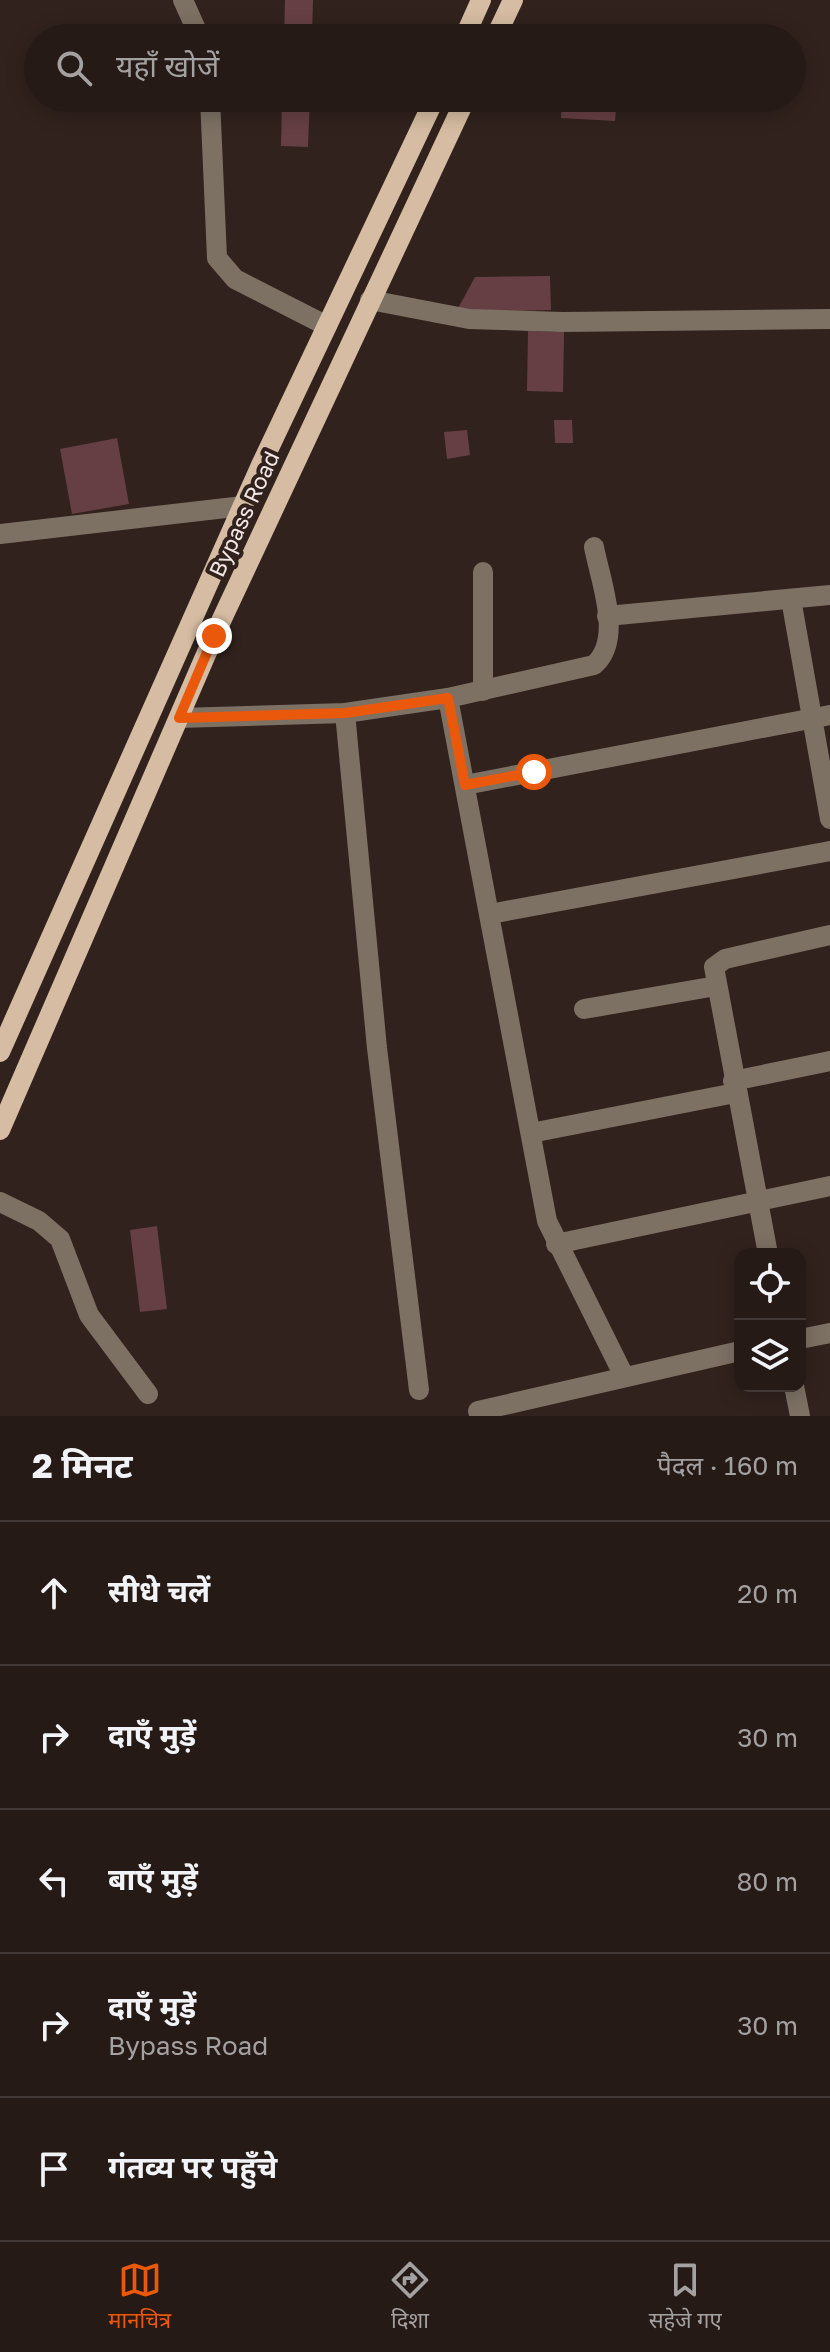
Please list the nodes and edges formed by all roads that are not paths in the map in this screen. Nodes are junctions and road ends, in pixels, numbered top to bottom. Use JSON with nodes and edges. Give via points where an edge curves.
{"nodes":[{"id":1,"x":183,"y":0,"type":"edge"},
{"id":2,"x":481,"y":0,"type":"edge"},
{"id":3,"x":513,"y":0,"type":"edge"},
{"id":4,"x":194,"y":24,"type":"edge"},
{"id":5,"x":470,"y":24,"type":"edge"},
{"id":6,"x":502,"y":24,"type":"edge"},
{"id":7,"x":211,"y":112,"type":"edge"},
{"id":8,"x":428,"y":112,"type":"edge"},
{"id":9,"x":459,"y":112,"type":"edge"},
{"id":10,"x":370,"y":300,"type":"junction"},
{"id":11,"x":830,"y":319,"type":"edge"},
{"id":12,"x":327,"y":326,"type":"junction"},
{"id":13,"x":243,"y":506,"type":"junction"},
{"id":14,"x":0,"y":534,"type":"edge"},
{"id":15,"x":594,"y":547,"type":"dead end"},
{"id":16,"x":483,"y":572,"type":"dead end"},
{"id":17,"x":830,"y":595,"type":"edge"},
{"id":18,"x":791,"y":599,"type":"junction"},
{"id":19,"x":607,"y":616,"type":"junction"},
{"id":20,"x":483,"y":691,"type":"junction"},
{"id":21,"x":448,"y":698,"type":"junction"},
{"id":22,"x":345,"y":713,"type":"junction"},
{"id":23,"x":820,"y":717,"type":"edge"},
{"id":24,"x":179,"y":718,"type":"junction"},
{"id":25,"x":465,"y":785,"type":"junction"},
{"id":26,"x":830,"y":819,"type":"edge"},
{"id":27,"x":830,"y":851,"type":"edge"},
{"id":28,"x":490,"y":914,"type":"junction"},
{"id":29,"x":830,"y":935,"type":"edge"},
{"id":30,"x":716,"y":986,"type":"junction"},
{"id":31,"x":584,"y":1009,"type":"dead end"},
{"id":32,"x":0,"y":1050,"type":"edge"},
{"id":33,"x":830,"y":1061,"type":"edge"},
{"id":34,"x":734,"y":1087,"type":"junction"},
{"id":35,"x":0,"y":1130,"type":"edge"},
{"id":36,"x":531,"y":1133,"type":"junction"},
{"id":37,"x":830,"y":1186,"type":"edge"},
{"id":38,"x":757,"y":1201,"type":"junction"},
{"id":39,"x":0,"y":1202,"type":"edge"},
{"id":40,"x":556,"y":1244,"type":"junction"},
{"id":41,"x":767,"y":1248,"type":"edge"},
{"id":42,"x":830,"y":1333,"type":"edge"},
{"id":43,"x":806,"y":1338,"type":"edge"},
{"id":44,"x":734,"y":1352,"type":"edge"},
{"id":45,"x":624,"y":1376,"type":"junction"},
{"id":46,"x":419,"y":1390,"type":"dead end"},
{"id":47,"x":795,"y":1392,"type":"edge"},
{"id":48,"x":148,"y":1394,"type":"dead end"},
{"id":49,"x":478,"y":1411,"type":"dead end"},
{"id":50,"x":800,"y":1416,"type":"edge"}],
"edges":[{"from":1,"to":4,"type":"street"},
{"from":2,"to":5,"type":"main road"},
{"from":3,"to":6,"type":"main road"},
{"from":7,"to":12,"type":"street","via":[[217,258],[235,279]]},
{"from":8,"to":12,"type":"main road","name":"Bypass Road"},
{"from":9,"to":10,"type":"main road","name":"Bypass Road"},
{"from":10,"to":11,"type":"street","via":[[469,319]]},
{"from":10,"to":24,"type":"main road","name":"Bypass Road"},
{"from":12,"to":13,"type":"main road","name":"Bypass Road"},
{"from":13,"to":14,"type":"street"},
{"from":13,"to":32,"type":"main road","name":"Bypass Road"},
{"from":15,"to":19,"type":"street"},
{"from":16,"to":20,"type":"street"},
{"from":17,"to":18,"type":"street"},
{"from":18,"to":19,"type":"street"},
{"from":18,"to":23,"type":"street"},
{"from":19,"to":20,"type":"street","via":[[606,650],[594,665]]},
{"from":20,"to":21,"type":"street"},
{"from":21,"to":22,"type":"street"},
{"from":21,"to":25,"type":"street"},
{"from":22,"to":24,"type":"street"},
{"from":22,"to":46,"type":"street","via":[[377,1048]]},
{"from":23,"to":25,"type":"street"},
{"from":23,"to":26,"type":"street"},
{"from":24,"to":35,"type":"main road","name":"Bypass Road"},
{"from":25,"to":28,"type":"street"},
{"from":27,"to":28,"type":"street"},
{"from":28,"to":36,"type":"street"},
{"from":29,"to":30,"type":"street","via":[[717,963]]},
{"from":30,"to":31,"type":"street"},
{"from":30,"to":34,"type":"street"},
{"from":33,"to":34,"type":"street"},
{"from":34,"to":36,"type":"street"},
{"from":34,"to":38,"type":"street"},
{"from":36,"to":40,"type":"street"},
{"from":37,"to":38,"type":"street"},
{"from":38,"to":40,"type":"street"},
{"from":38,"to":41,"type":"street"},
{"from":39,"to":48,"type":"street","via":[[60,1239],[89,1315]]},
{"from":40,"to":45,"type":"street"},
{"from":42,"to":43,"type":"street"},
{"from":44,"to":45,"type":"street"},
{"from":45,"to":49,"type":"street"},
{"from":47,"to":50,"type":"street"}]}
